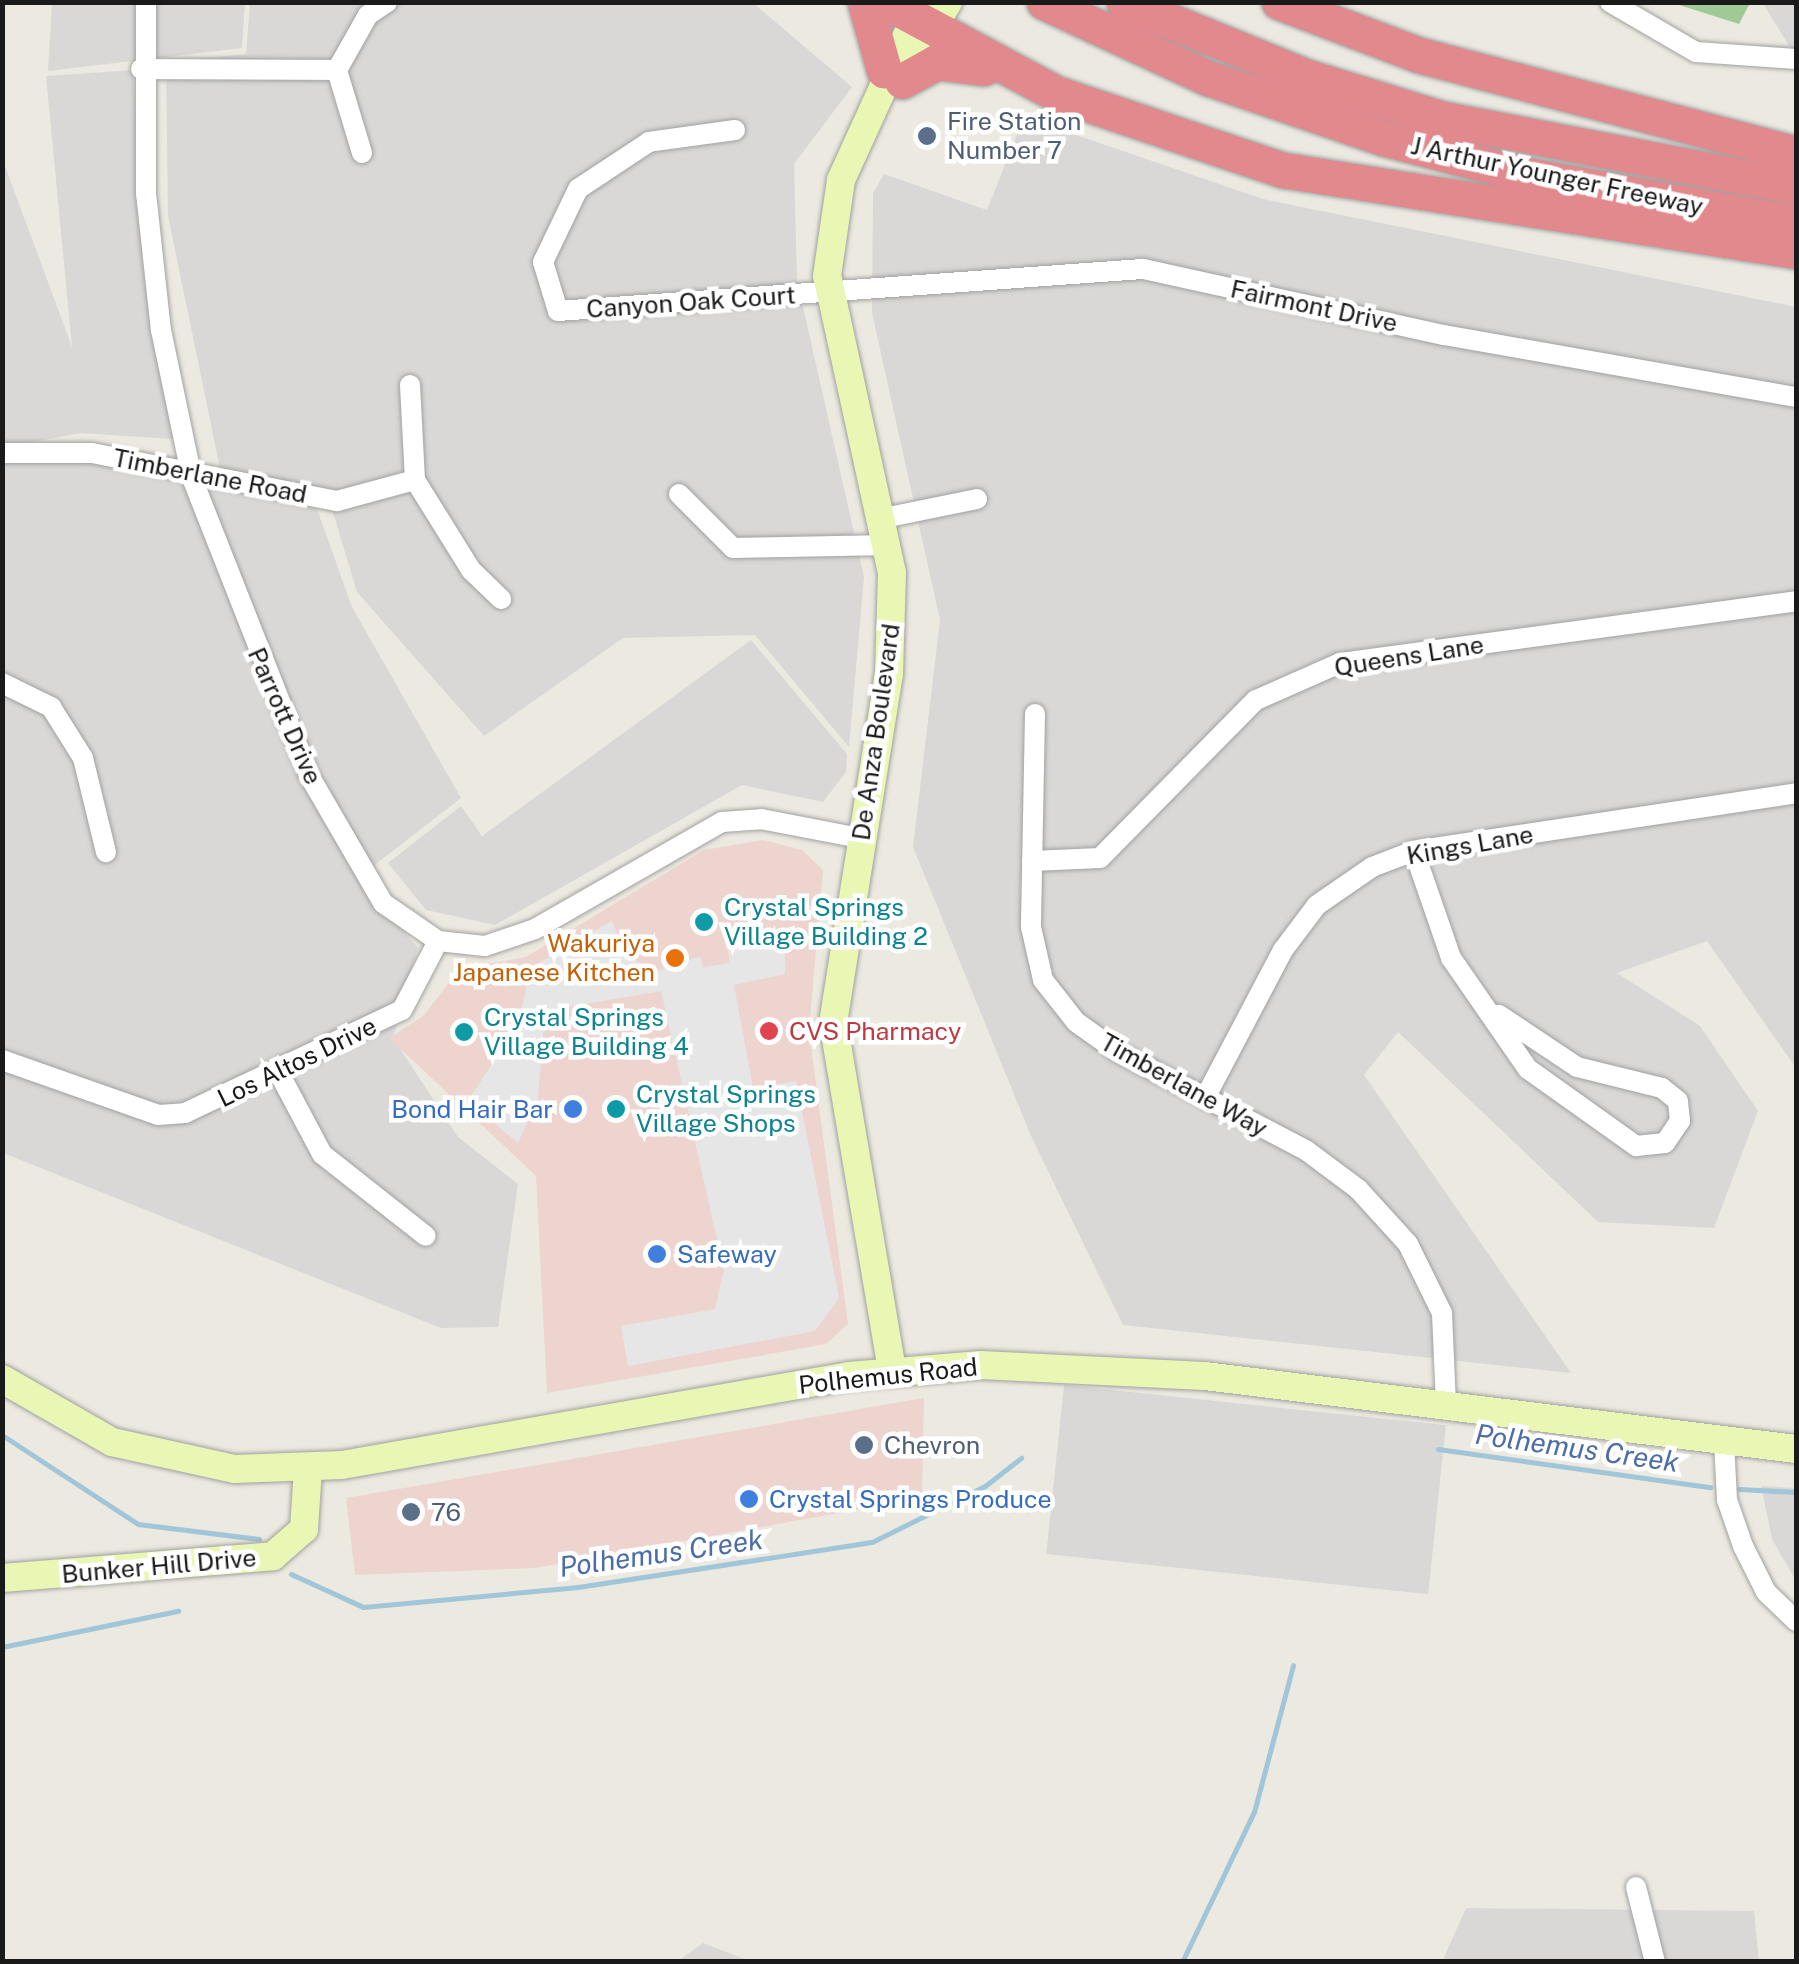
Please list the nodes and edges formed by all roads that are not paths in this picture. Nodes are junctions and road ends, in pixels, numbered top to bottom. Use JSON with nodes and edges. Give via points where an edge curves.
{"nodes":[{"id":1,"x":146,"y":2,"type":"edge"},
{"id":2,"x":387,"y":2,"type":"edge"},
{"id":3,"x":865,"y":2,"type":"edge"},
{"id":4,"x":1044,"y":2,"type":"edge"},
{"id":5,"x":1124,"y":2,"type":"edge"},
{"id":6,"x":1279,"y":2,"type":"edge"},
{"id":7,"x":1610,"y":2,"type":"edge"},
{"id":8,"x":920,"y":10,"type":"edge"},
{"id":9,"x":1796,"y":59,"type":"edge"},
{"id":10,"x":140,"y":69,"type":"junction"},
{"id":11,"x":337,"y":70,"type":"junction"},
{"id":12,"x":1028,"y":81,"type":"junction"},
{"id":13,"x":887,"y":85,"type":"junction"},
{"id":14,"x":735,"y":130,"type":"dead end"},
{"id":15,"x":362,"y":153,"type":"dead end"},
{"id":16,"x":1796,"y":154,"type":"edge"},
{"id":17,"x":1796,"y":187,"type":"edge"},
{"id":18,"x":1796,"y":223,"type":"edge"},
{"id":19,"x":1796,"y":251,"type":"edge"},
{"id":20,"x":827,"y":293,"type":"junction"},
{"id":21,"x":410,"y":385,"type":"dead end"},
{"id":22,"x":1796,"y":396,"type":"edge"},
{"id":23,"x":2,"y":453,"type":"edge"},
{"id":24,"x":192,"y":478,"type":"junction"},
{"id":25,"x":416,"y":480,"type":"junction"},
{"id":26,"x":679,"y":494,"type":"dead end"},
{"id":27,"x":978,"y":499,"type":"dead end"},
{"id":28,"x":887,"y":532,"type":"junction"},
{"id":29,"x":502,"y":599,"type":"dead end"},
{"id":30,"x":1796,"y":601,"type":"edge"},
{"id":31,"x":2,"y":683,"type":"edge"},
{"id":32,"x":1035,"y":714,"type":"dead end"},
{"id":33,"x":1796,"y":793,"type":"edge"},
{"id":34,"x":860,"y":838,"type":"junction"},
{"id":35,"x":1414,"y":851,"type":"junction"},
{"id":36,"x":106,"y":852,"type":"dead end"},
{"id":37,"x":1032,"y":861,"type":"junction"},
{"id":38,"x":438,"y":941,"type":"junction"},
{"id":39,"x":1499,"y":1015,"type":"junction"},
{"id":40,"x":2,"y":1060,"type":"edge"},
{"id":41,"x":279,"y":1072,"type":"junction"},
{"id":42,"x":1205,"y":1098,"type":"junction"},
{"id":43,"x":426,"y":1236,"type":"dead end"},
{"id":44,"x":892,"y":1370,"type":"junction"},
{"id":45,"x":2,"y":1380,"type":"edge"},
{"id":46,"x":1446,"y":1405,"type":"junction"},
{"id":47,"x":1724,"y":1442,"type":"junction"},
{"id":48,"x":1796,"y":1449,"type":"edge"},
{"id":49,"x":308,"y":1469,"type":"junction"},
{"id":50,"x":2,"y":1578,"type":"edge"},
{"id":51,"x":1796,"y":1621,"type":"edge"},
{"id":52,"x":1636,"y":1887,"type":"dead end"},
{"id":53,"x":1655,"y":1962,"type":"edge"}],
"edges":[{"from":1,"to":10,"type":"street","name":"Parrott Drive"},
{"from":2,"to":11,"type":"street","via":[[368,15]]},
{"from":3,"to":13,"type":"highway","via":[[881,33]]},
{"from":4,"to":18,"type":"highway","name":"J Arthur Younger Freeway","via":[[1208,78],[1382,138],[1526,175]]},
{"from":5,"to":17,"type":"highway","name":"J Arthur Younger Freeway","via":[[1408,109]]},
{"from":6,"to":16,"type":"highway","via":[[1419,55]]},
{"from":7,"to":9,"type":"street","via":[[1696,52]]},
{"from":8,"to":12,"type":"highway"},
{"from":8,"to":13,"type":"main road","name":"De Anza Boulevard"},
{"from":10,"to":11,"type":"street"},
{"from":10,"to":24,"type":"street","name":"Parrott Drive","via":[[161,330]]},
{"from":11,"to":15,"type":"street"},
{"from":12,"to":13,"type":"highway","via":[[951,61]]},
{"from":12,"to":19,"type":"highway","via":[[1162,135],[1319,179]]},
{"from":13,"to":20,"type":"main road","name":"De Anza Boulevard","via":[[835,200]]},
{"from":14,"to":20,"type":"street","name":"Canyon Oak Court","via":[[649,142],[578,189],[543,262],[558,311]]},
{"from":20,"to":22,"type":"street","name":"Fairmont Drive","via":[[1143,268],[1444,335]]},
{"from":20,"to":28,"type":"main road","name":"De Anza Boulevard"},
{"from":21,"to":25,"type":"street"},
{"from":23,"to":24,"type":"street","name":"Timberlane Road","via":[[92,453]]},
{"from":24,"to":25,"type":"street","name":"Timberlane Road","via":[[337,501]]},
{"from":24,"to":38,"type":"street","name":"Parrott Drive","via":[[310,777],[383,903]]},
{"from":25,"to":29,"type":"street","via":[[471,570]]},
{"from":26,"to":28,"type":"street","via":[[733,548]]},
{"from":27,"to":28,"type":"street"},
{"from":28,"to":34,"type":"main road","name":"De Anza Boulevard","via":[[892,652]]},
{"from":30,"to":37,"type":"street","name":"Queens Lane","via":[[1340,663],[1256,700],[1100,858]]},
{"from":31,"to":36,"type":"street","via":[[50,706],[82,758]]},
{"from":32,"to":37,"type":"street","name":"Timberlane Way"},
{"from":33,"to":35,"type":"street","name":"Kings Lane"},
{"from":34,"to":38,"type":"street","name":"Parrott Drive","via":[[761,819],[722,822],[518,938],[485,946]]},
{"from":34,"to":44,"type":"main road","name":"De Anza Boulevard","via":[[837,966],[834,1049]]},
{"from":35,"to":39,"type":"street","via":[[1451,958]]},
{"from":35,"to":42,"type":"street","name":"Kings Lane","via":[[1372,866],[1317,905]]},
{"from":37,"to":42,"type":"street","name":"Timberlane Way","via":[[1031,927],[1043,980],[1076,1022]]},
{"from":38,"to":41,"type":"street","name":"Los Altos Drive","via":[[402,1010]]},
{"from":39,"to":39,"type":"street","via":[[1528,1070],[1636,1146],[1666,1142],[1680,1120],[1678,1101],[1662,1088],[1577,1067]]},
{"from":40,"to":41,"type":"street","name":"Los Altos Drive","via":[[158,1115],[222,1101]]},
{"from":41,"to":43,"type":"street","via":[[322,1154]]},
{"from":42,"to":46,"type":"street","name":"Timberlane Way","via":[[1307,1151],[1408,1244],[1442,1313]]},
{"from":44,"to":46,"type":"main road","name":"Polhemus Road","via":[[1142,1371]]},
{"from":44,"to":49,"type":"main road","name":"Polhemus Road"},
{"from":45,"to":49,"type":"main road","name":"Polhemus Road","via":[[140,1452],[236,1470]]},
{"from":46,"to":47,"type":"main road","name":"Polhemus Road"},
{"from":47,"to":48,"type":"main road","name":"Polhemus Road"},
{"from":47,"to":51,"type":"street","via":[[1727,1500],[1742,1546],[1766,1592]]},
{"from":49,"to":50,"type":"main road","name":"Bunker Hill Drive","via":[[304,1528],[273,1556]]},
{"from":52,"to":53,"type":"street"}]}
